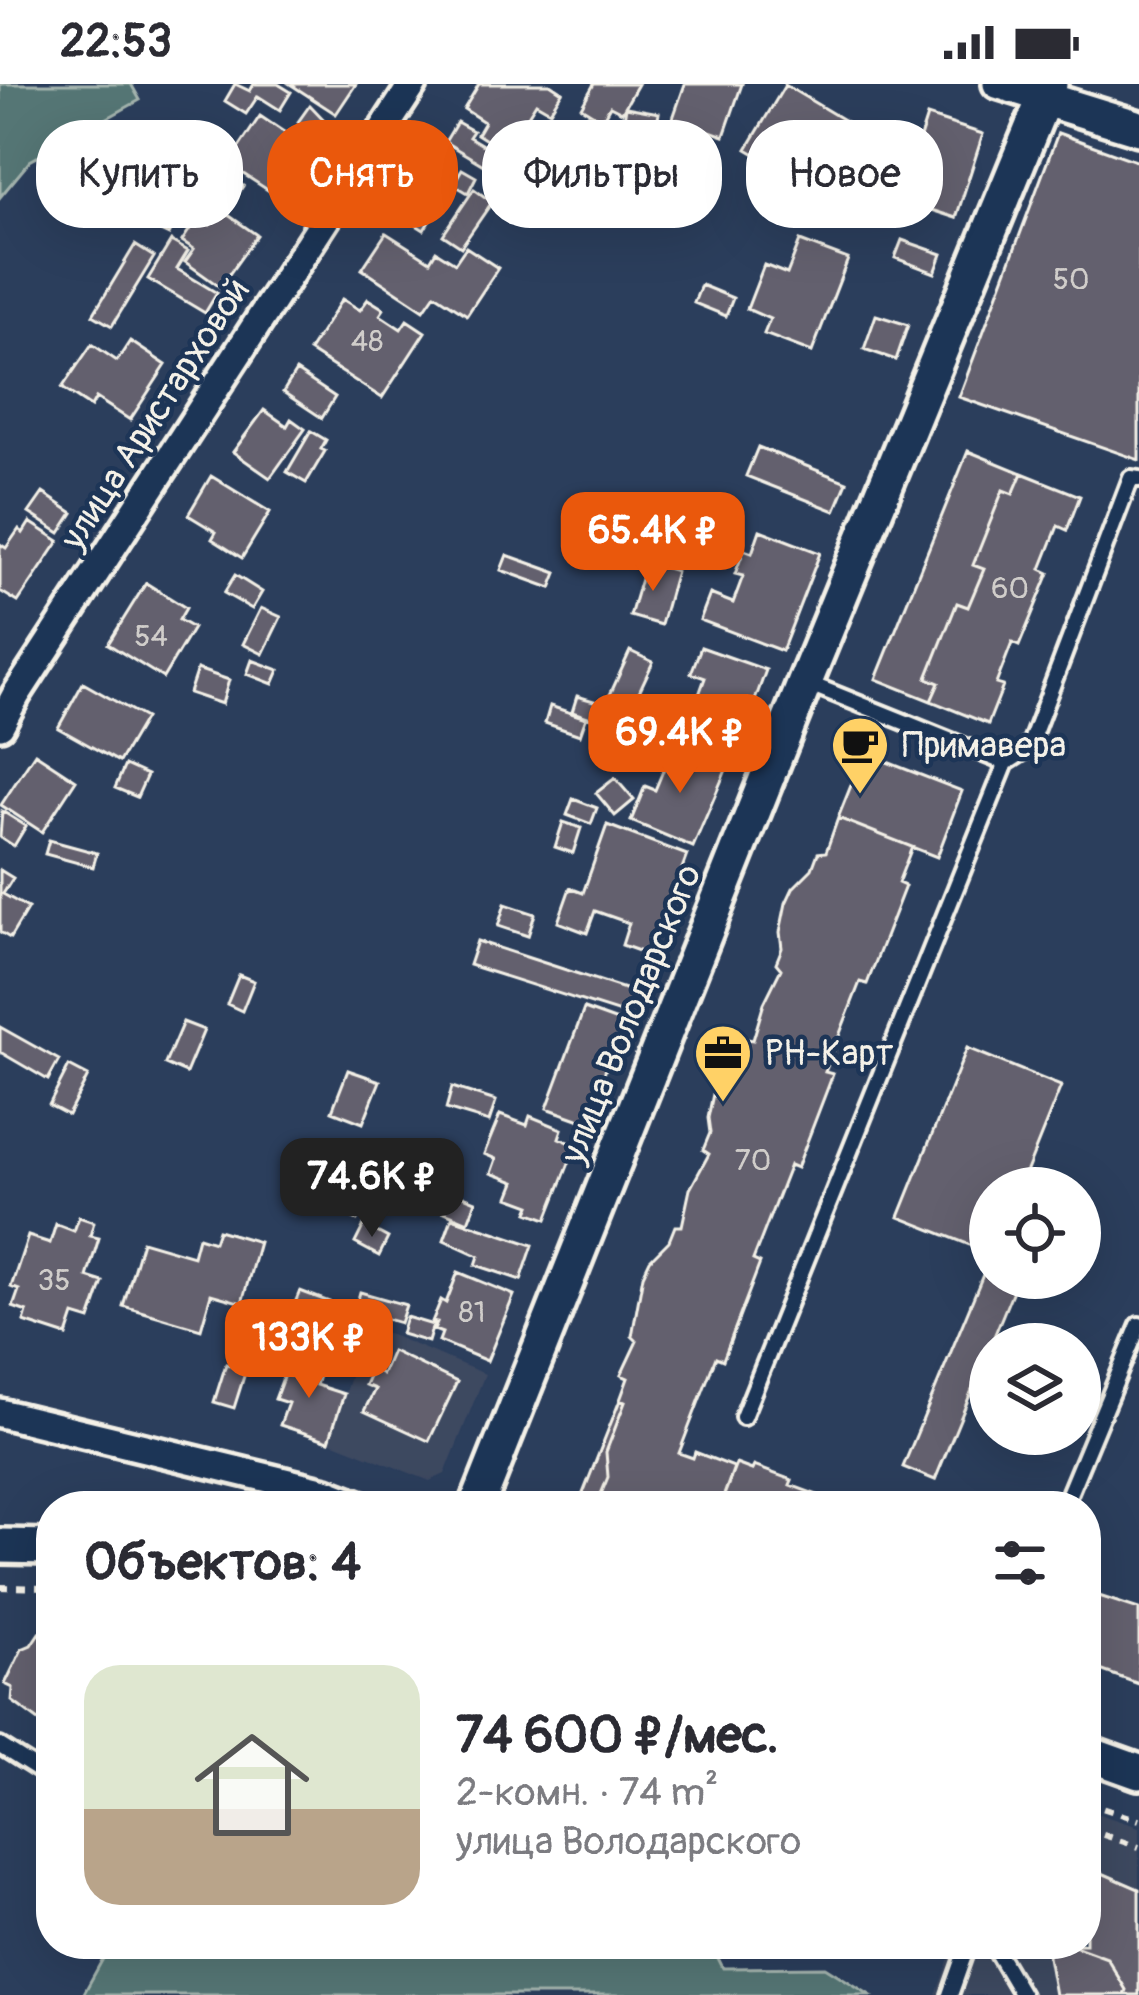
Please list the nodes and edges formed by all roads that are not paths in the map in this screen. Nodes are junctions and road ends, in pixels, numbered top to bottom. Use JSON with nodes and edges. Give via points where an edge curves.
{"nodes":[{"id":1,"x":413,"y":84,"type":"edge"},
{"id":2,"x":997,"y":84,"type":"edge"},
{"id":3,"x":1046,"y":91,"type":"edge"},
{"id":4,"x":1139,"y":128,"type":"edge"},
{"id":5,"x":1139,"y":479,"type":"edge"},
{"id":6,"x":806,"y":682,"type":"junction"},
{"id":7,"x":0,"y":725,"type":"edge"},
{"id":8,"x":1006,"y":763,"type":"junction"},
{"id":9,"x":1139,"y":1325,"type":"edge"},
{"id":10,"x":0,"y":1413,"type":"edge"},
{"id":11,"x":743,"y":1417,"type":"dead end"},
{"id":12,"x":322,"y":1491,"type":"edge"},
{"id":13,"x":483,"y":1491,"type":"edge"},
{"id":14,"x":1070,"y":1491,"type":"edge"},
{"id":15,"x":0,"y":1546,"type":"edge"},
{"id":16,"x":36,"y":1547,"type":"edge"},
{"id":17,"x":0,"y":1746,"type":"edge"},
{"id":18,"x":1101,"y":1759,"type":"edge"},
{"id":19,"x":36,"y":1769,"type":"edge"},
{"id":20,"x":1139,"y":1772,"type":"edge"},
{"id":21,"x":963,"y":1959,"type":"edge"},
{"id":22,"x":1001,"y":1959,"type":"edge"},
{"id":23,"x":950,"y":1995,"type":"edge"},
{"id":24,"x":1022,"y":1995,"type":"edge"}],
"edges":[{"from":1,"to":7,"type":"street","name":"улица Аристарховой"},
{"from":2,"to":3,"type":"street"},
{"from":3,"to":4,"type":"street"},
{"from":3,"to":6,"type":"street","name":"улица Володарского"},
{"from":5,"to":8,"type":"lane","via":[[1130,478],[1028,749]]},
{"from":6,"to":8,"type":"lane"},
{"from":6,"to":13,"type":"street","name":"улица Володарского"},
{"from":8,"to":11,"type":"lane"},
{"from":9,"to":14,"type":"lane"},
{"from":10,"to":12,"type":"street"},
{"from":15,"to":16,"type":"street"},
{"from":17,"to":19,"type":"lane"},
{"from":18,"to":20,"type":"street"},
{"from":21,"to":23,"type":"lane"},
{"from":22,"to":24,"type":"lane"}]}
